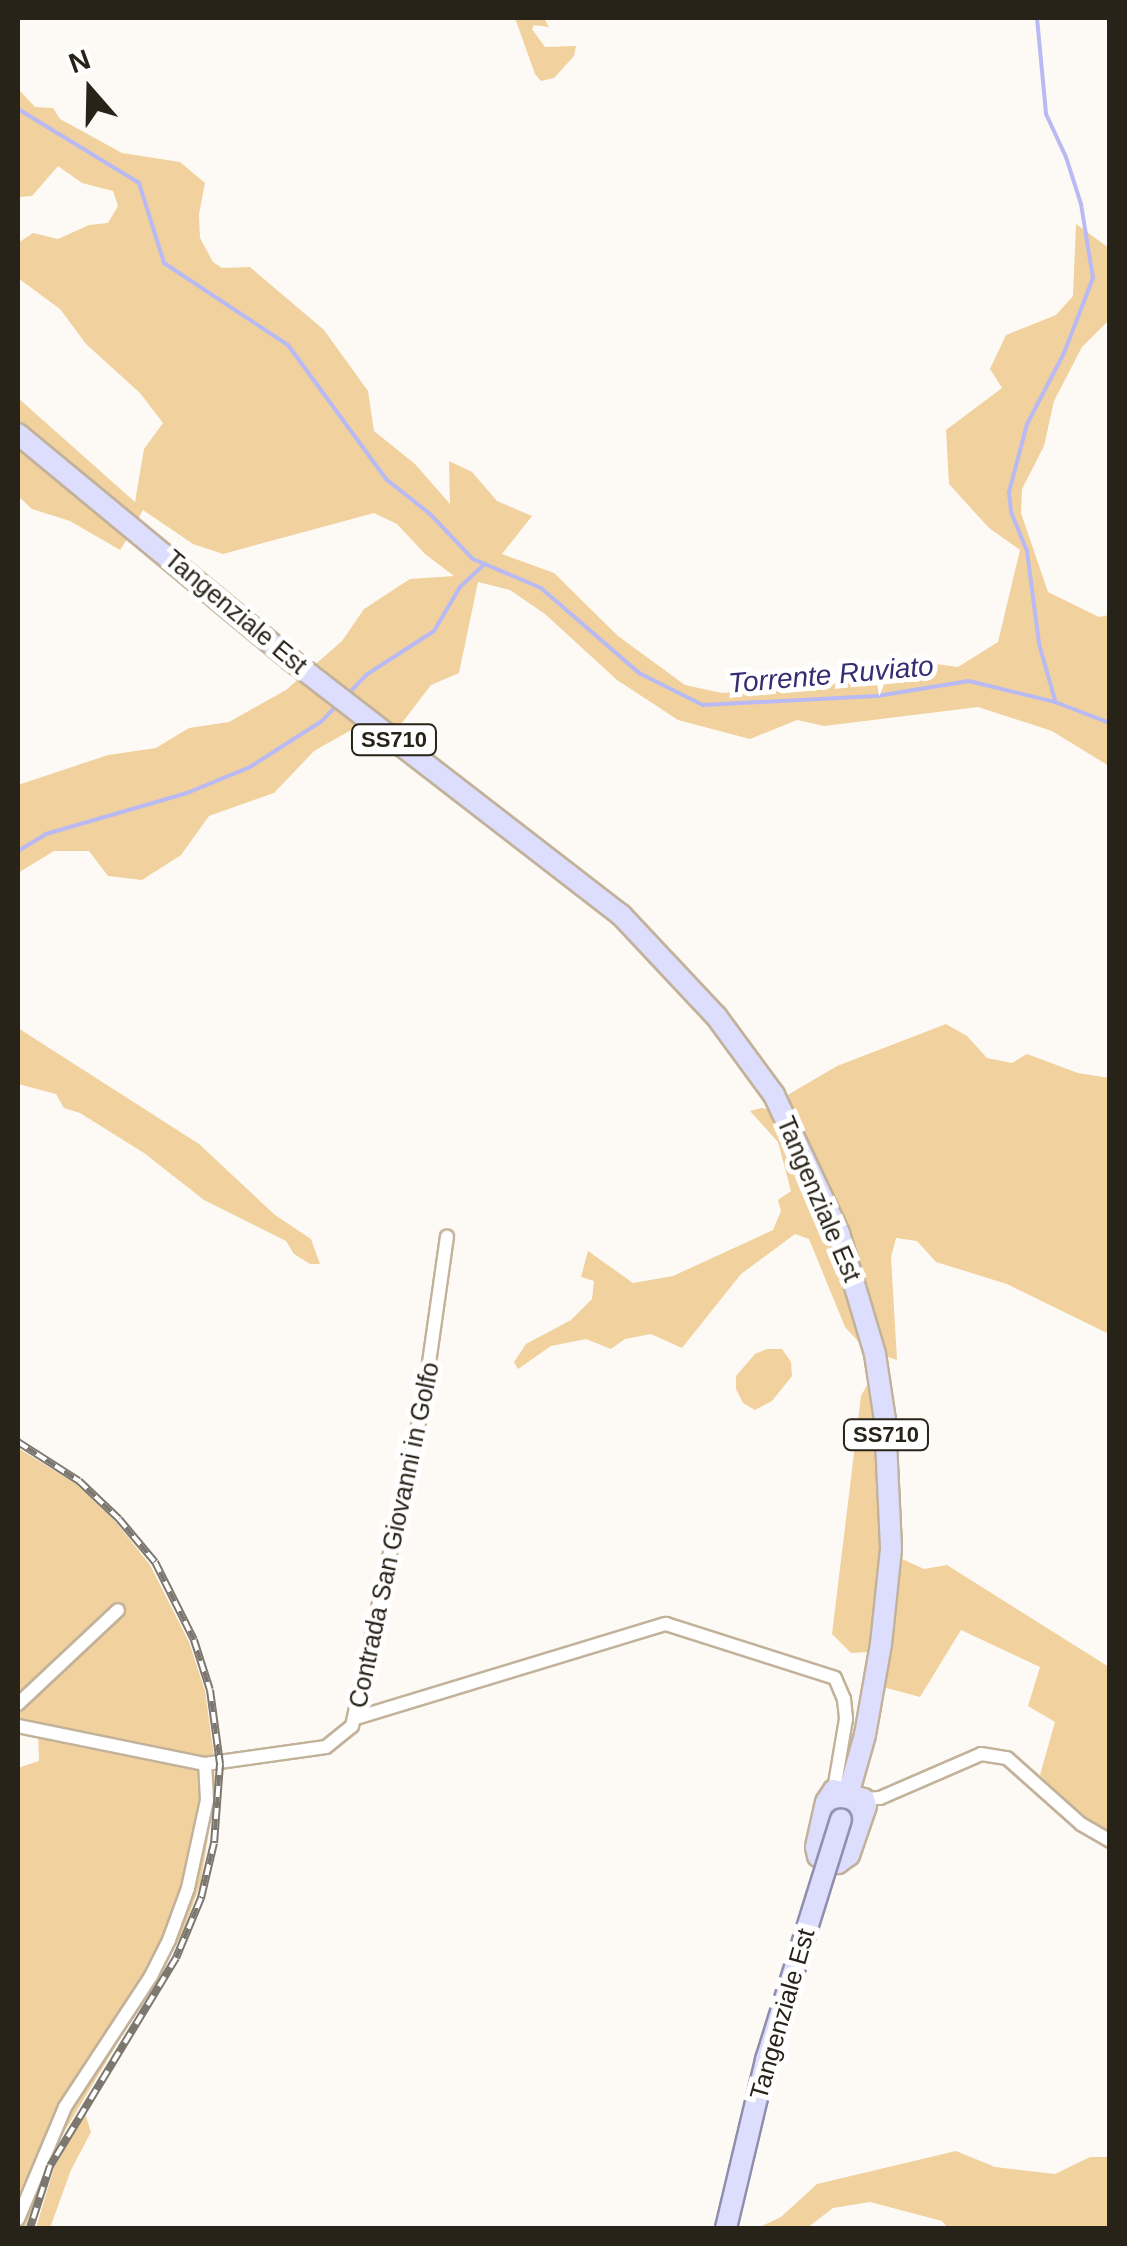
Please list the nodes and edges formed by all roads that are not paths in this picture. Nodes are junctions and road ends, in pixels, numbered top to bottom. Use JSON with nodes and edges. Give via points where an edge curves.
{"nodes":[{"id":1,"x":18,"y":434,"type":"edge"},
{"id":2,"x":447,"y":1237,"type":"dead end"},
{"id":3,"x":118,"y":1610,"type":"dead end"},
{"id":4,"x":18,"y":1704,"type":"edge"},
{"id":5,"x":356,"y":1718,"type":"junction"},
{"id":6,"x":18,"y":1726,"type":"edge"},
{"id":7,"x":205,"y":1764,"type":"junction"},
{"id":8,"x":849,"y":1794,"type":"junction"},
{"id":9,"x":1110,"y":1841,"type":"edge"},
{"id":10,"x":18,"y":2219,"type":"edge"},
{"id":11,"x":726,"y":2228,"type":"edge"}],
"edges":[{"from":1,"to":8,"type":"main road","name":"Tangenziale Est","number":"SS710","via":[[291,660],[621,915],[716,1016],[774,1094],[821,1190],[859,1292],[885,1420],[891,1549],[872,1699]]},
{"from":2,"to":5,"type":"street","name":"Contrada San Giovanni in Golfo","via":[[427,1383]]},
{"from":3,"to":4,"type":"street"},
{"from":5,"to":7,"type":"street","name":"Contrada San Giovanni in Golfo","via":[[326,1747]]},
{"from":5,"to":8,"type":"street","via":[[666,1624],[835,1678],[846,1718]]},
{"from":6,"to":7,"type":"street","name":"Contrada San Giovanni in Golfo"},
{"from":7,"to":10,"type":"street","via":[[207,1800],[169,1940],[65,2107]]},
{"from":8,"to":9,"type":"street","via":[[880,1798],[981,1754],[1007,1758]]},
{"from":8,"to":11,"type":"main road","name":"Tangenziale Est","number":"SS710","bridge":true,"via":[[766,2060]]}]}
